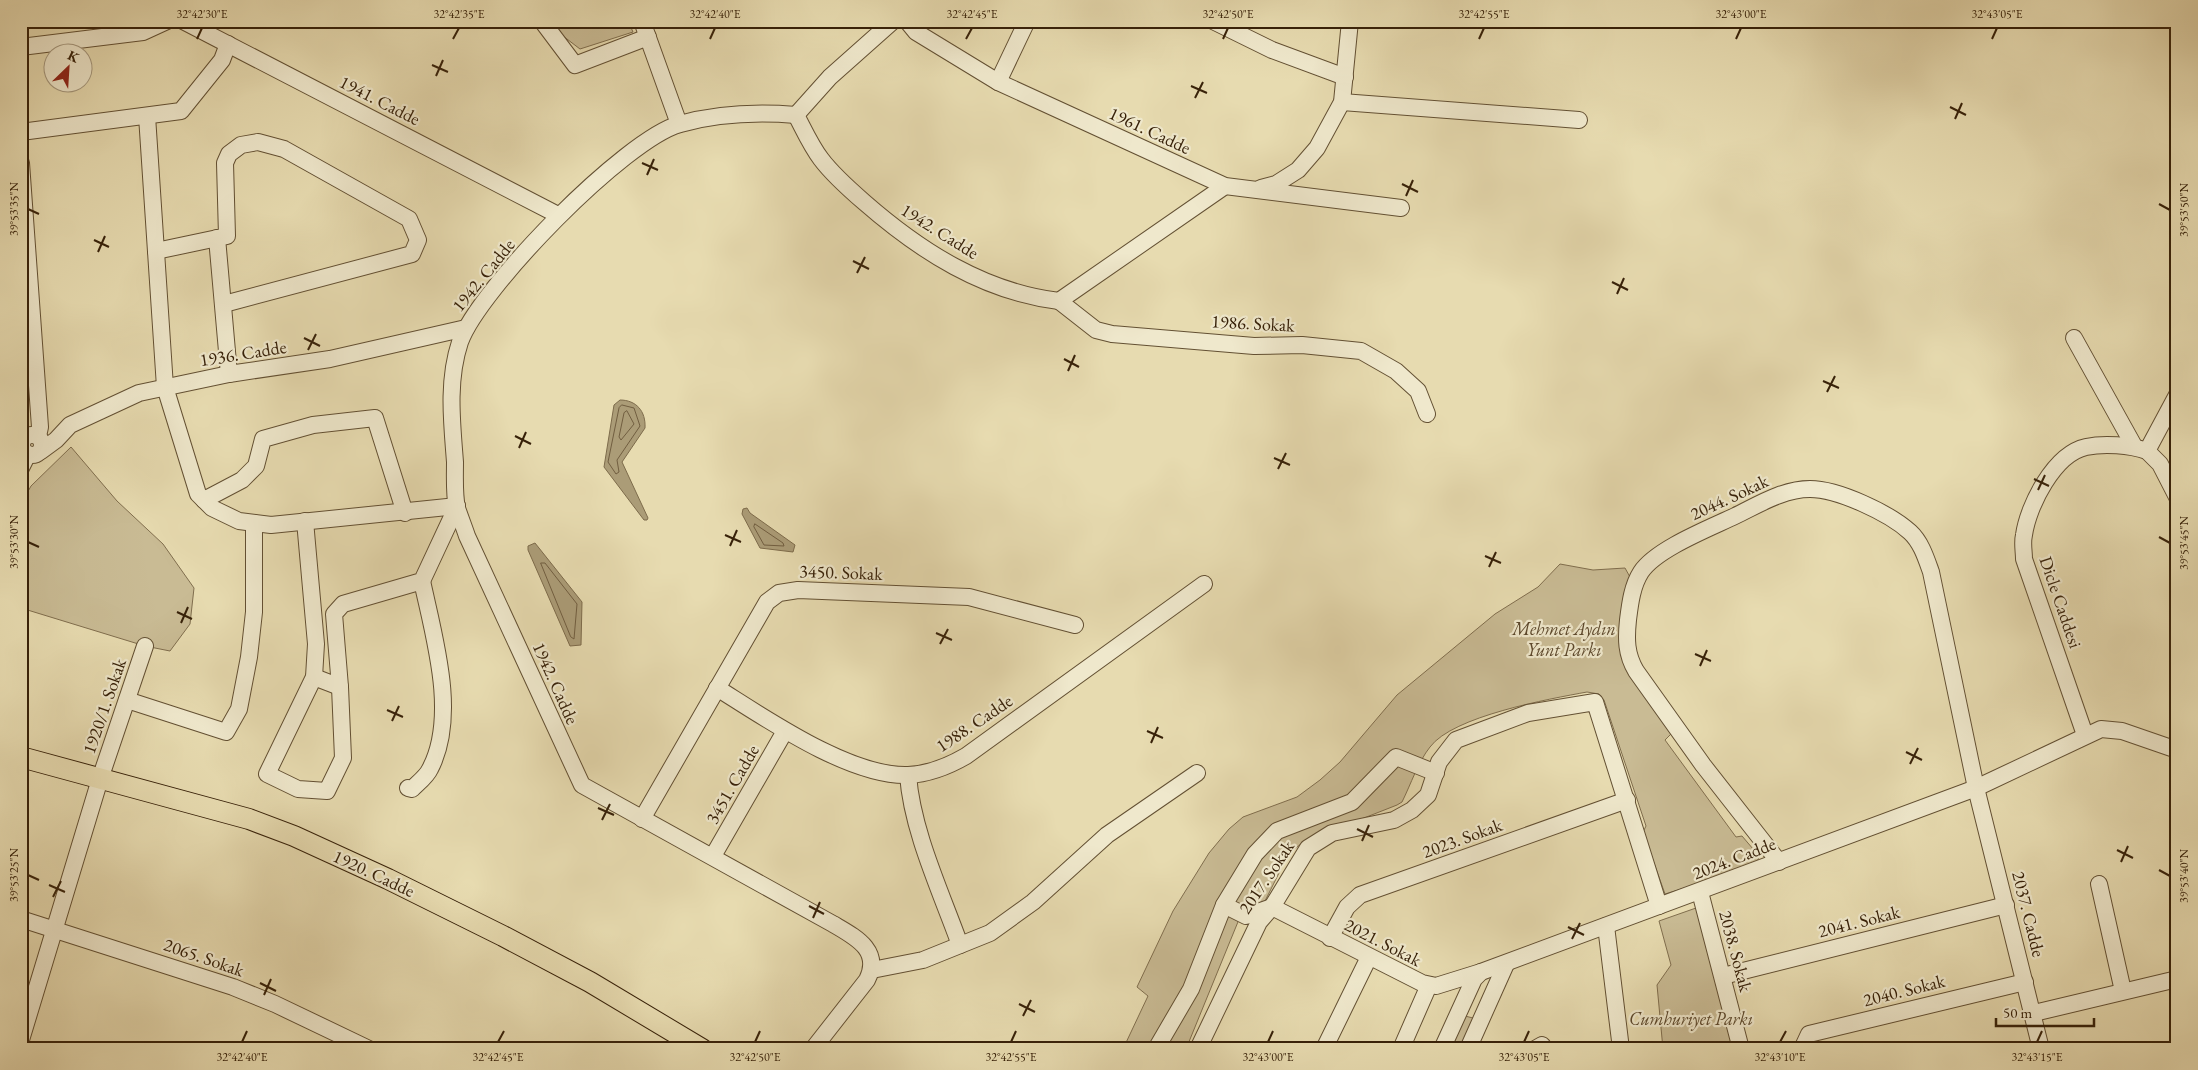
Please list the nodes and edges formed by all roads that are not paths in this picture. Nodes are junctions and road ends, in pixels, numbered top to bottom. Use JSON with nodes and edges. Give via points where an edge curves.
{"nodes":[{"id":1,"x":167,"y":21,"type":"edge"},
{"id":2,"x":183,"y":21,"type":"edge"},
{"id":3,"x":542,"y":21,"type":"edge"},
{"id":4,"x":642,"y":21,"type":"edge"},
{"id":5,"x":893,"y":21,"type":"edge"},
{"id":6,"x":907,"y":21,"type":"edge"},
{"id":7,"x":1027,"y":21,"type":"edge"},
{"id":8,"x":1213,"y":21,"type":"edge"},
{"id":9,"x":1350,"y":21,"type":"edge"},
{"id":10,"x":648,"y":37,"type":"junction"},
{"id":11,"x":228,"y":44,"type":"junction"},
{"id":12,"x":21,"y":47,"type":"edge"},
{"id":13,"x":1345,"y":78,"type":"junction"},
{"id":14,"x":998,"y":82,"type":"junction"},
{"id":15,"x":1342,"y":102,"type":"junction"},
{"id":16,"x":148,"y":116,"type":"junction"},
{"id":17,"x":796,"y":116,"type":"junction"},
{"id":18,"x":1579,"y":120,"type":"dead end"},
{"id":19,"x":679,"y":124,"type":"junction"},
{"id":20,"x":21,"y":132,"type":"edge"},
{"id":21,"x":21,"y":163,"type":"edge"},
{"id":22,"x":1225,"y":186,"type":"junction"},
{"id":23,"x":1251,"y":190,"type":"junction"},
{"id":24,"x":1401,"y":208,"type":"dead end"},
{"id":25,"x":558,"y":215,"type":"junction"},
{"id":26,"x":217,"y":238,"type":"junction"},
{"id":27,"x":156,"y":252,"type":"junction"},
{"id":28,"x":1059,"y":301,"type":"junction"},
{"id":29,"x":224,"y":304,"type":"junction"},
{"id":30,"x":466,"y":328,"type":"junction"},
{"id":31,"x":2074,"y":338,"type":"dead end"},
{"id":32,"x":229,"y":374,"type":"junction"},
{"id":33,"x":165,"y":387,"type":"junction"},
{"id":34,"x":2177,"y":395,"type":"edge"},
{"id":35,"x":1427,"y":414,"type":"dead end"},
{"id":36,"x":29,"y":448,"type":"edge"},
{"id":37,"x":2141,"y":449,"type":"junction"},
{"id":38,"x":2177,"y":497,"type":"edge"},
{"id":39,"x":204,"y":500,"type":"junction"},
{"id":40,"x":457,"y":506,"type":"junction"},
{"id":41,"x":405,"y":512,"type":"junction"},
{"id":42,"x":305,"y":521,"type":"junction"},
{"id":43,"x":254,"y":523,"type":"junction"},
{"id":44,"x":422,"y":581,"type":"junction"},
{"id":45,"x":1204,"y":584,"type":"dead end"},
{"id":46,"x":1075,"y":624,"type":"dead end"},
{"id":47,"x":145,"y":646,"type":"dead end"},
{"id":48,"x":314,"y":676,"type":"junction"},
{"id":49,"x":340,"y":687,"type":"junction"},
{"id":50,"x":717,"y":688,"type":"junction"},
{"id":51,"x":127,"y":700,"type":"junction"},
{"id":52,"x":785,"y":731,"type":"junction"},
{"id":53,"x":2085,"y":735,"type":"junction"},
{"id":54,"x":2177,"y":750,"type":"edge"},
{"id":55,"x":21,"y":757,"type":"edge"},
{"id":56,"x":1197,"y":773,"type":"dead end"},
{"id":57,"x":1436,"y":773,"type":"junction"},
{"id":58,"x":908,"y":775,"type":"junction"},
{"id":59,"x":100,"y":778,"type":"junction"},
{"id":60,"x":408,"y":788,"type":"dead end"},
{"id":61,"x":1976,"y":788,"type":"junction"},
{"id":62,"x":1627,"y":800,"type":"junction"},
{"id":63,"x":642,"y":819,"type":"junction"},
{"id":64,"x":713,"y":856,"type":"junction"},
{"id":65,"x":1779,"y":862,"type":"junction"},
{"id":66,"x":2099,"y":884,"type":"dead end"},
{"id":67,"x":1700,"y":892,"type":"junction"},
{"id":68,"x":1224,"y":904,"type":"junction"},
{"id":69,"x":2006,"y":905,"type":"junction"},
{"id":70,"x":1659,"y":906,"type":"junction"},
{"id":71,"x":1272,"y":907,"type":"junction"},
{"id":72,"x":21,"y":919,"type":"edge"},
{"id":73,"x":1606,"y":926,"type":"junction"},
{"id":74,"x":55,"y":929,"type":"junction"},
{"id":75,"x":1330,"y":938,"type":"junction"},
{"id":76,"x":960,"y":945,"type":"junction"},
{"id":77,"x":1369,"y":958,"type":"junction"},
{"id":78,"x":1506,"y":964,"type":"junction"},
{"id":79,"x":872,"y":970,"type":"junction"},
{"id":80,"x":1481,"y":972,"type":"junction"},
{"id":81,"x":1722,"y":976,"type":"junction"},
{"id":82,"x":2177,"y":979,"type":"edge"},
{"id":83,"x":1455,"y":980,"type":"junction"},
{"id":84,"x":2025,"y":982,"type":"junction"},
{"id":85,"x":1429,"y":985,"type":"junction"},
{"id":86,"x":2123,"y":991,"type":"junction"},
{"id":87,"x":1463,"y":1004,"type":"junction"},
{"id":88,"x":1484,"y":1014,"type":"junction"},
{"id":89,"x":2034,"y":1014,"type":"junction"},
{"id":90,"x":21,"y":1040,"type":"edge"},
{"id":91,"x":1201,"y":1047,"type":"edge"},
{"id":92,"x":369,"y":1049,"type":"edge"},
{"id":93,"x":702,"y":1049,"type":"edge"},
{"id":94,"x":813,"y":1049,"type":"edge"},
{"id":95,"x":1156,"y":1049,"type":"edge"},
{"id":96,"x":1324,"y":1049,"type":"edge"},
{"id":97,"x":1401,"y":1049,"type":"edge"},
{"id":98,"x":1442,"y":1049,"type":"edge"},
{"id":99,"x":1468,"y":1049,"type":"edge"},
{"id":100,"x":1535,"y":1049,"type":"edge"},
{"id":101,"x":1545,"y":1049,"type":"edge"},
{"id":102,"x":1621,"y":1049,"type":"edge"},
{"id":103,"x":1741,"y":1049,"type":"edge"},
{"id":104,"x":1802,"y":1049,"type":"edge"},
{"id":105,"x":2042,"y":1049,"type":"edge"}],
"edges":[{"from":1,"to":12,"type":"street","via":[[143,32]]},
{"from":2,"to":11,"type":"street","name":"1941. Cadde"},
{"from":3,"to":10,"type":"street","via":[[575,65]]},
{"from":4,"to":10,"type":"street"},
{"from":5,"to":17,"type":"street","via":[[830,78]]},
{"from":6,"to":14,"type":"street","name":"1961. Cadde","via":[[916,32]]},
{"from":7,"to":14,"type":"street"},
{"from":8,"to":13,"type":"street","via":[[1280,54]]},
{"from":9,"to":13,"type":"street"},
{"from":10,"to":19,"type":"street"},
{"from":11,"to":16,"type":"street","via":[[222,60],[181,112]]},
{"from":11,"to":25,"type":"street","name":"1941. Cadde"},
{"from":13,"to":15,"type":"street"},
{"from":14,"to":22,"type":"street","name":"1961. Cadde"},
{"from":15,"to":18,"type":"street"},
{"from":15,"to":23,"type":"street","via":[[1317,148],[1298,170],[1276,184]]},
{"from":16,"to":20,"type":"street"},
{"from":16,"to":27,"type":"street"},
{"from":17,"to":19,"type":"street","name":"1942. Cadde","via":[[727,117]]},
{"from":17,"to":28,"type":"street","name":"1942. Cadde","via":[[821,159],[850,190],[898,232],[942,260],[981,279],[1028,297]]},
{"from":19,"to":25,"type":"street","name":"1942. Cadde","via":[[648,140]]},
{"from":21,"to":36,"type":"street","via":[[40,426]]},
{"from":22,"to":23,"type":"street","name":"1961. Cadde"},
{"from":22,"to":28,"type":"street"},
{"from":23,"to":24,"type":"street","name":"1961. Cadde"},
{"from":25,"to":30,"type":"street","name":"1942. Cadde"},
{"from":26,"to":27,"type":"street"},
{"from":26,"to":29,"type":"street"},
{"from":26,"to":29,"type":"street","via":[[227,236],[225,163],[229,154],[241,145],[258,142],[284,149],[409,219],[418,240],[412,254]]},
{"from":27,"to":33,"type":"street"},
{"from":28,"to":35,"type":"street","name":"1986. Sokak","via":[[1096,330],[1120,336],[1361,351],[1396,371],[1418,391]]},
{"from":29,"to":32,"type":"street"},
{"from":30,"to":32,"type":"street","name":"1936. Cadde","via":[[330,359]]},
{"from":30,"to":40,"type":"street","name":"1942. Cadde","via":[[457,354],[452,388]]},
{"from":31,"to":37,"type":"street"},
{"from":32,"to":33,"type":"street","name":"1936. Cadde"},
{"from":33,"to":36,"type":"street","name":"1936. Cadde","via":[[139,393],[70,425],[56,440]]},
{"from":33,"to":39,"type":"street","via":[[198,494]]},
{"from":34,"to":37,"type":"street"},
{"from":37,"to":38,"type":"street","via":[[2160,464]]},
{"from":37,"to":53,"type":"street","name":"Dicle Caddesi","via":[[2085,447],[2063,460],[2036,496],[2024,536],[2024,559]]},
{"from":39,"to":41,"type":"street","via":[[242,480],[256,466],[263,439],[313,425],[375,418]]},
{"from":39,"to":43,"type":"street","via":[[212,508],[239,521]]},
{"from":40,"to":41,"type":"street"},
{"from":40,"to":44,"type":"street"},
{"from":40,"to":63,"type":"street","name":"1942. Cadde","via":[[467,536],[582,785]]},
{"from":41,"to":42,"type":"street"},
{"from":42,"to":43,"type":"street","via":[[271,525]]},
{"from":42,"to":48,"type":"street","via":[[316,644]]},
{"from":43,"to":51,"type":"street","via":[[254,612],[249,657],[239,709],[226,732]]},
{"from":44,"to":49,"type":"street","via":[[343,604],[334,614]]},
{"from":44,"to":60,"type":"street","via":[[436,642],[442,692],[442,734],[430,770],[412,789]]},
{"from":45,"to":58,"type":"street","name":"1988. Cadde","via":[[966,756],[929,772]]},
{"from":46,"to":50,"type":"street","name":"3450. Sokak","via":[[969,598],[788,591],[767,602]]},
{"from":47,"to":51,"type":"street","name":"1920/1. Sokak"},
{"from":48,"to":49,"type":"street"},
{"from":48,"to":49,"type":"street","via":[[267,774],[298,789],[327,791],[343,758]]},
{"from":50,"to":52,"type":"street","name":"1988. Cadde"},
{"from":50,"to":63,"type":"street","name":"3450. Sokak"},
{"from":51,"to":59,"type":"street","name":"1920/1. Sokak"},
{"from":52,"to":58,"type":"street","name":"1988. Cadde","via":[[860,766]]},
{"from":52,"to":64,"type":"street","name":"3451. Cadde"},
{"from":53,"to":54,"type":"street","via":[[2109,729]]},
{"from":53,"to":61,"type":"street"},
{"from":55,"to":59,"type":"main road","name":"1920. Cadde"},
{"from":56,"to":76,"type":"street","via":[[1107,834],[1033,902],[990,933]]},
{"from":57,"to":62,"type":"street","name":"2017. Sokak","via":[[1439,762],[1456,740],[1528,713],[1595,702]]},
{"from":57,"to":68,"type":"street","via":[[1396,757],[1352,802],[1277,831],[1255,854]]},
{"from":57,"to":71,"type":"street","name":"2017. Sokak","via":[[1428,795],[1412,810],[1394,820],[1332,833],[1308,848]]},
{"from":58,"to":76,"type":"street","via":[[924,844]]},
{"from":59,"to":74,"type":"street","name":"1920/1. Sokak"},
{"from":59,"to":93,"type":"main road","name":"1920. Cadde","via":[[250,819],[335,854],[545,958]]},
{"from":61,"to":65,"type":"street","name":"2024. Cadde"},
{"from":61,"to":65,"type":"street","name":"2044. Sokak","via":[[1931,572],[1924,552],[1910,532],[1840,494],[1810,489],[1785,492],[1677,544],[1650,563],[1642,571],[1631,599],[1626,649],[1650,692]]},
{"from":61,"to":69,"type":"street","name":"2037. Cadde"},
{"from":62,"to":70,"type":"street","name":"2017. Sokak"},
{"from":62,"to":75,"type":"street","name":"2023. Sokak","via":[[1360,895],[1347,907]]},
{"from":63,"to":64,"type":"street","name":"1942. Cadde"},
{"from":64,"to":79,"type":"street","name":"1942. Cadde","via":[[856,938],[869,952]]},
{"from":65,"to":67,"type":"street","name":"2024. Cadde"},
{"from":66,"to":86,"type":"street"},
{"from":67,"to":70,"type":"street","name":"2024. Cadde"},
{"from":67,"to":81,"type":"street","name":"2038. Sokak"},
{"from":68,"to":71,"type":"street","via":[[1246,916]]},
{"from":68,"to":95,"type":"street","via":[[1191,989]]},
{"from":69,"to":81,"type":"street","name":"2041. Sokak"},
{"from":69,"to":84,"type":"street","name":"2037. Cadde"},
{"from":70,"to":73,"type":"street","name":"2024. Cadde"},
{"from":71,"to":75,"type":"street","name":"2021. Sokak"},
{"from":71,"to":91,"type":"street","name":"2017. Sokak","via":[[1259,922]]},
{"from":72,"to":74,"type":"street","name":"2065. Sokak"},
{"from":73,"to":78,"type":"street","name":"2024. Cadde"},
{"from":73,"to":102,"type":"street"},
{"from":74,"to":90,"type":"street","name":"1920/1. Sokak"},
{"from":74,"to":92,"type":"street","name":"2065. Sokak","via":[[233,987]]},
{"from":75,"to":77,"type":"street","name":"2021. Sokak"},
{"from":76,"to":79,"type":"street","via":[[924,960]]},
{"from":77,"to":85,"type":"street","name":"2021. Sokak"},
{"from":77,"to":96,"type":"street"},
{"from":78,"to":80,"type":"street","name":"2024. Cadde"},
{"from":78,"to":88,"type":"street"},
{"from":79,"to":94,"type":"street","via":[[861,990]]},
{"from":80,"to":83,"type":"street","name":"2021. Sokak"},
{"from":80,"to":87,"type":"street","via":[[1474,978]]},
{"from":81,"to":103,"type":"street","name":"2038. Sokak"},
{"from":82,"to":86,"type":"street"},
{"from":83,"to":85,"type":"street","name":"2021. Sokak"},
{"from":83,"to":87,"type":"street"},
{"from":84,"to":89,"type":"street","name":"2037. Cadde"},
{"from":84,"to":104,"type":"street","name":"2040. Sokak","via":[[1809,1034]]},
{"from":85,"to":97,"type":"street"},
{"from":86,"to":89,"type":"street"},
{"from":87,"to":88,"type":"street"},
{"from":87,"to":98,"type":"street"},
{"from":88,"to":99,"type":"street"},
{"from":89,"to":105,"type":"street","name":"2037. Cadde"},
{"from":100,"to":101,"type":"street","via":[[1542,1045]]}]}
